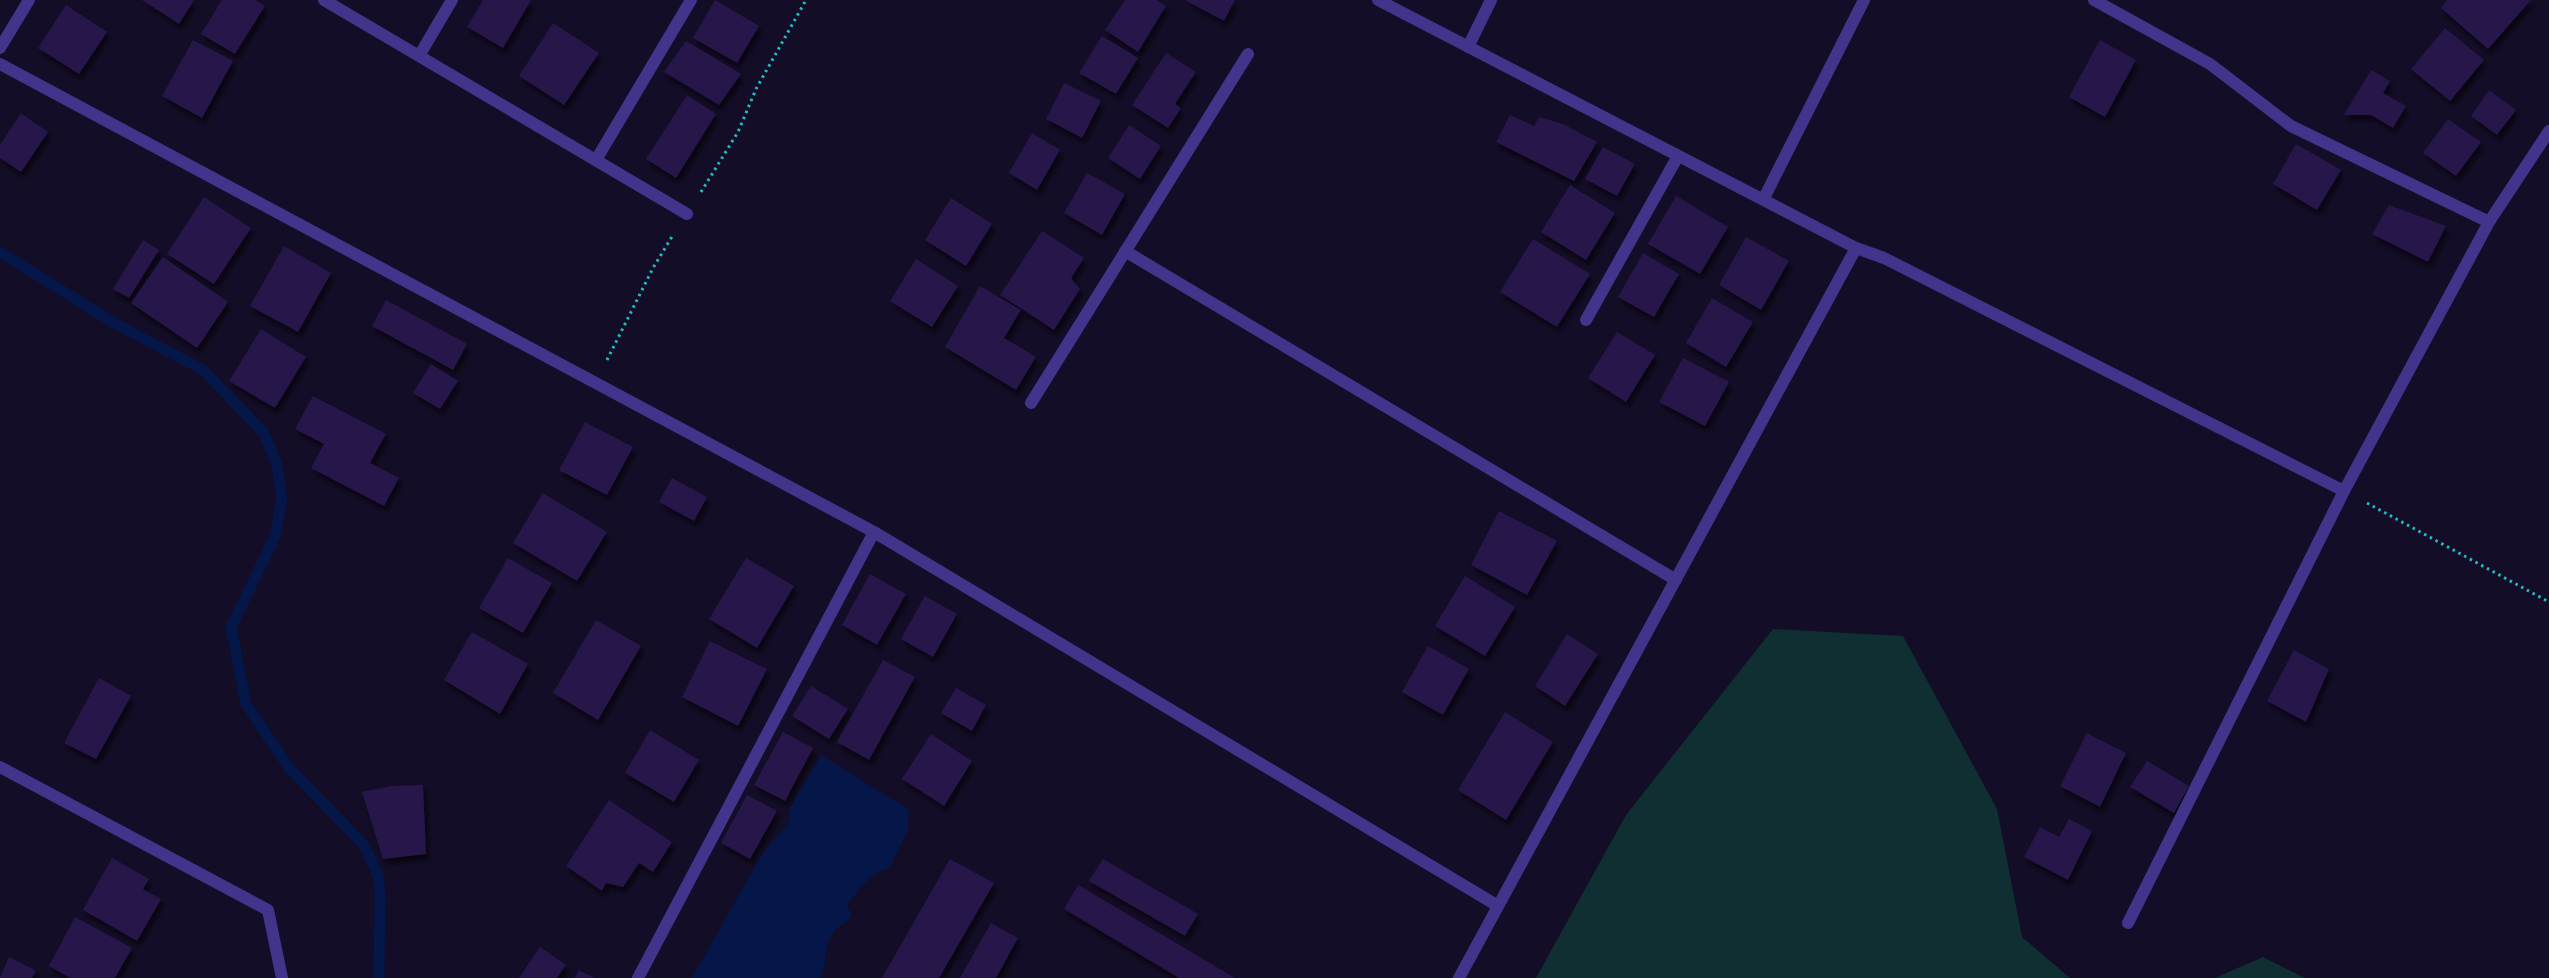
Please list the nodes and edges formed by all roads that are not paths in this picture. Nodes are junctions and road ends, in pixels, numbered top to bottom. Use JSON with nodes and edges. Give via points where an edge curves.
{"nodes":[{"id":1,"x":29,"y":0,"type":"edge"},
{"id":2,"x":324,"y":0,"type":"edge"},
{"id":3,"x":452,"y":0,"type":"edge"},
{"id":4,"x":691,"y":0,"type":"edge"},
{"id":5,"x":1378,"y":0,"type":"edge"},
{"id":6,"x":1491,"y":0,"type":"edge"},
{"id":7,"x":1864,"y":0,"type":"edge"},
{"id":8,"x":2094,"y":0,"type":"edge"},
{"id":9,"x":1468,"y":47,"type":"junction"},
{"id":10,"x":0,"y":48,"type":"edge"},
{"id":11,"x":1248,"y":54,"type":"dead end"},
{"id":12,"x":419,"y":56,"type":"junction"},
{"id":13,"x":0,"y":64,"type":"edge"},
{"id":14,"x":2549,"y":132,"type":"edge"},
{"id":15,"x":1678,"y":156,"type":"junction"},
{"id":16,"x":596,"y":160,"type":"junction"},
{"id":17,"x":1763,"y":200,"type":"junction"},
{"id":18,"x":687,"y":214,"type":"dead end"},
{"id":19,"x":2489,"y":222,"type":"junction"},
{"id":20,"x":1856,"y":248,"type":"junction"},
{"id":21,"x":1125,"y":252,"type":"junction"},
{"id":22,"x":1586,"y":320,"type":"dead end"},
{"id":23,"x":1031,"y":403,"type":"dead end"},
{"id":24,"x":2344,"y":491,"type":"junction"},
{"id":25,"x":874,"y":532,"type":"junction"},
{"id":26,"x":1676,"y":580,"type":"junction"},
{"id":27,"x":0,"y":767,"type":"edge"},
{"id":28,"x":1498,"y":906,"type":"junction"},
{"id":29,"x":2128,"y":923,"type":"dead end"},
{"id":30,"x":282,"y":978,"type":"edge"},
{"id":31,"x":638,"y":978,"type":"edge"},
{"id":32,"x":1459,"y":978,"type":"edge"}],
"edges":[{"from":1,"to":10,"type":"street"},
{"from":2,"to":12,"type":"street"},
{"from":3,"to":12,"type":"street"},
{"from":4,"to":16,"type":"street"},
{"from":5,"to":9,"type":"street"},
{"from":6,"to":9,"type":"street"},
{"from":7,"to":17,"type":"street"},
{"from":8,"to":19,"type":"street","via":[[2210,64],[2291,126]]},
{"from":9,"to":15,"type":"street"},
{"from":11,"to":21,"type":"street"},
{"from":12,"to":16,"type":"street"},
{"from":13,"to":25,"type":"street"},
{"from":14,"to":19,"type":"street"},
{"from":15,"to":17,"type":"street"},
{"from":15,"to":22,"type":"street"},
{"from":16,"to":18,"type":"street"},
{"from":17,"to":20,"type":"street"},
{"from":19,"to":24,"type":"street"},
{"from":20,"to":24,"type":"street","via":[[1884,258]]},
{"from":20,"to":26,"type":"street"},
{"from":21,"to":23,"type":"street"},
{"from":21,"to":26,"type":"street"},
{"from":24,"to":29,"type":"street"},
{"from":25,"to":28,"type":"street"},
{"from":25,"to":31,"type":"street"},
{"from":26,"to":28,"type":"street"},
{"from":27,"to":30,"type":"street","via":[[268,910]]},
{"from":28,"to":32,"type":"street"}]}
